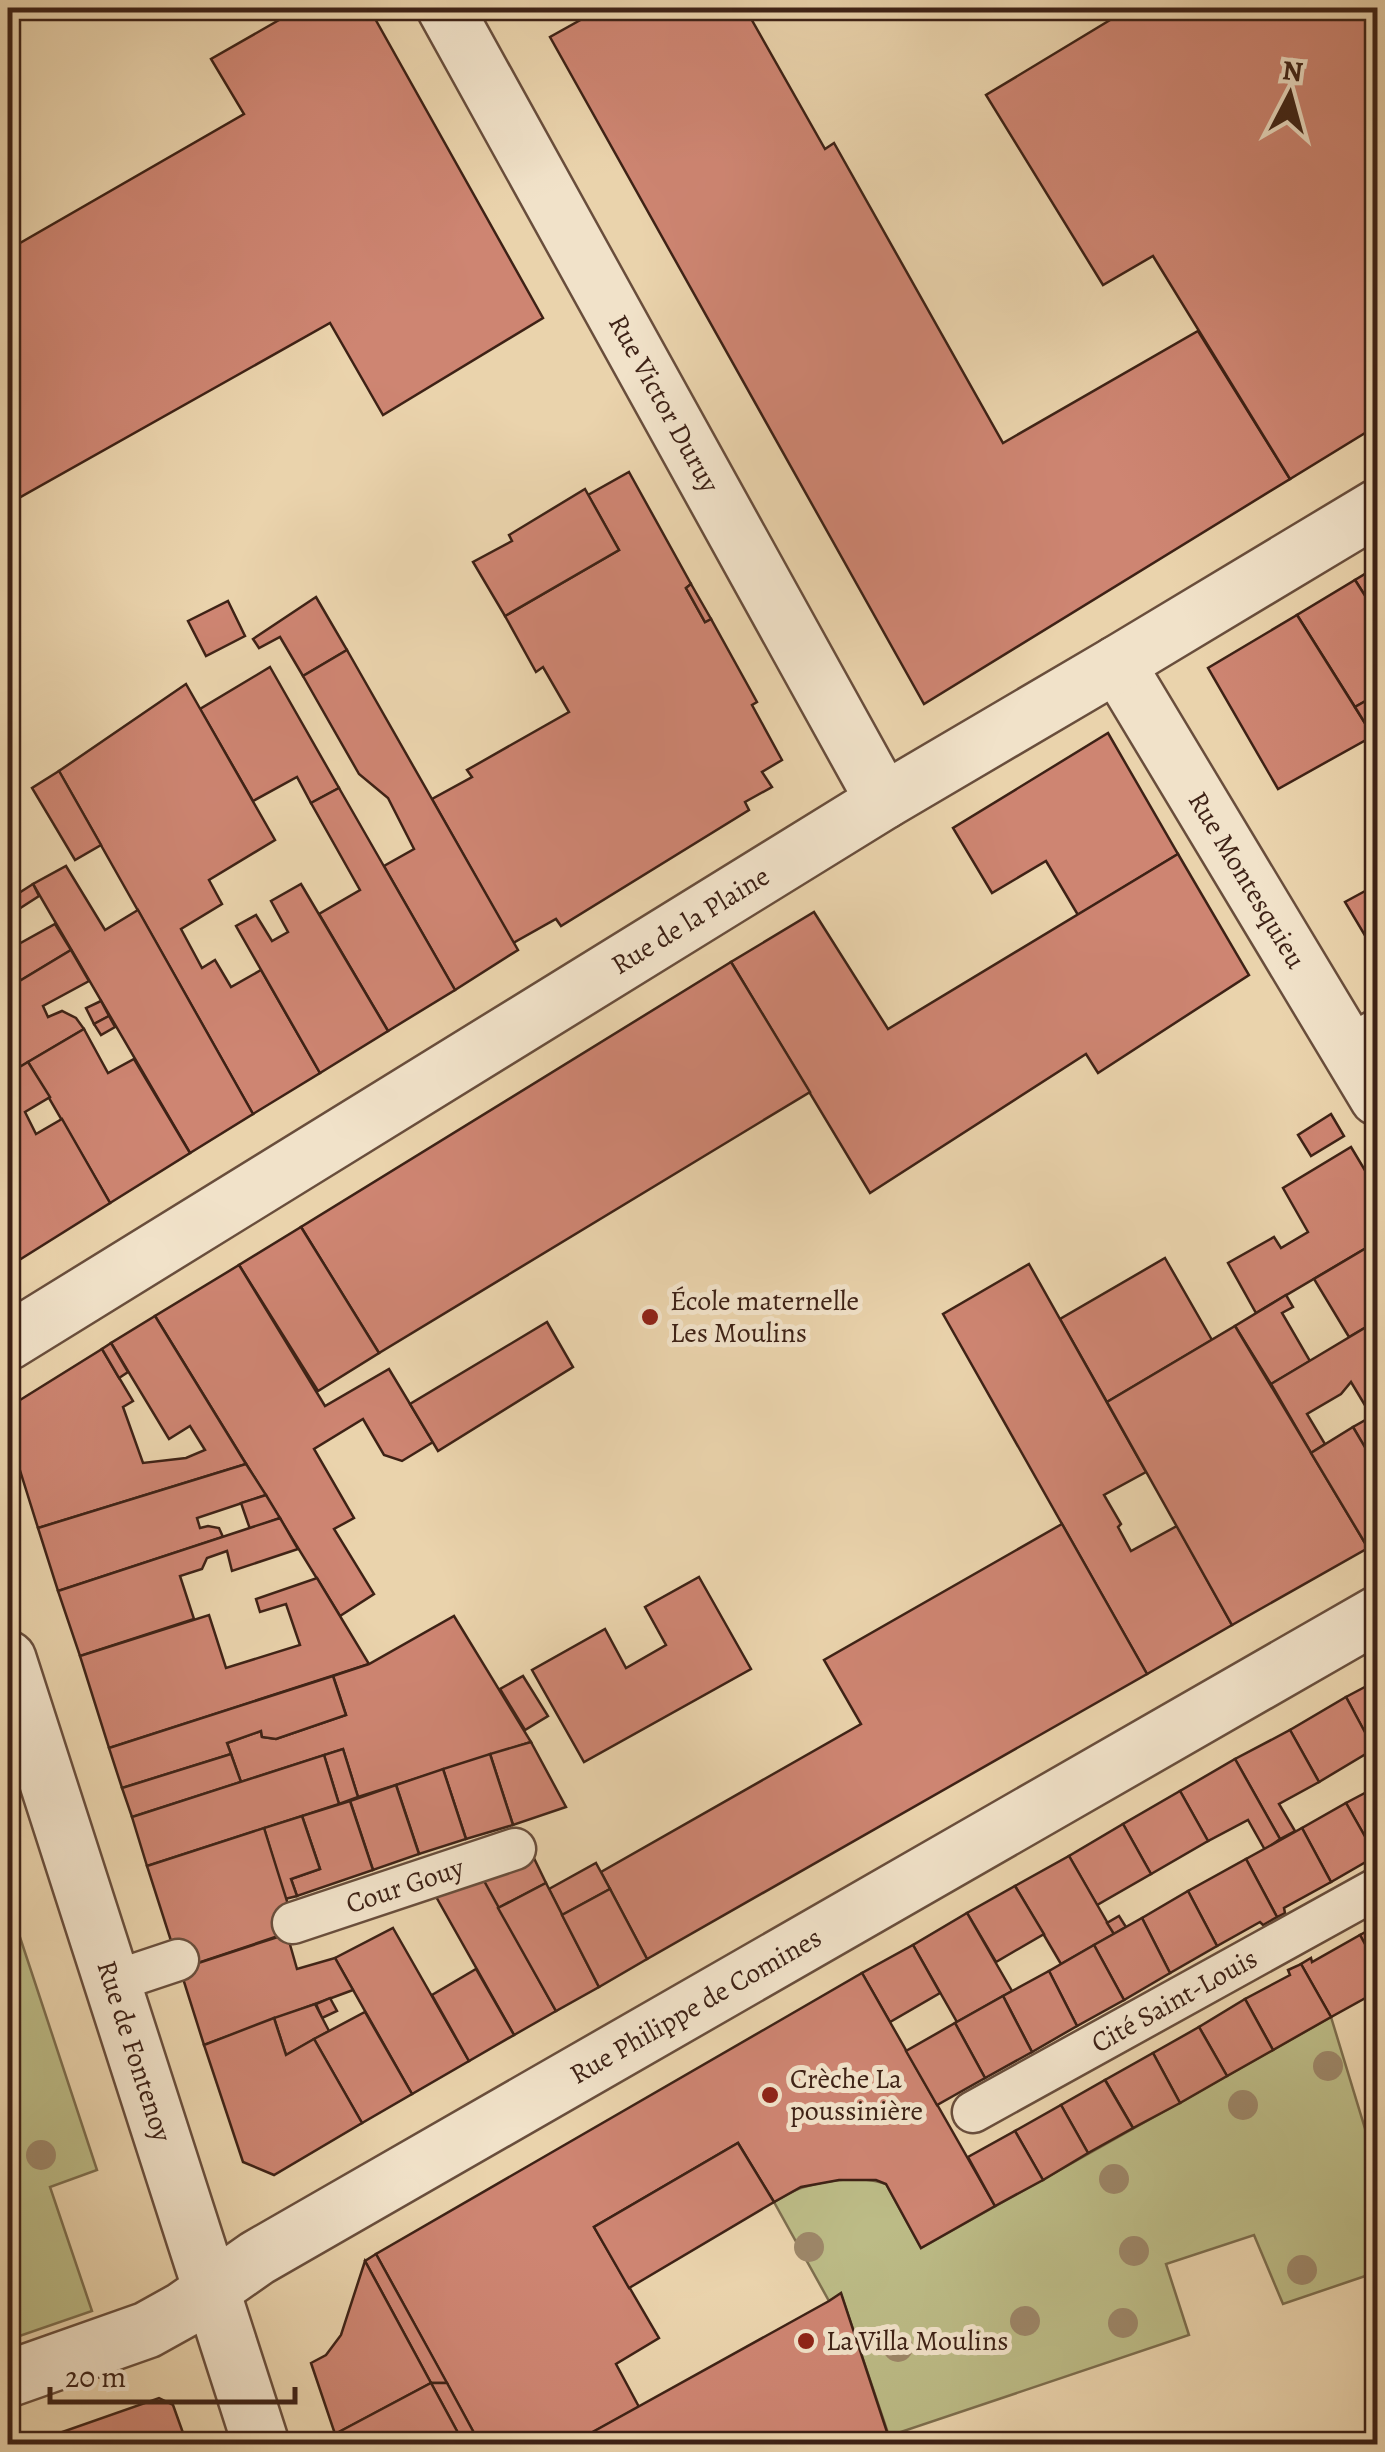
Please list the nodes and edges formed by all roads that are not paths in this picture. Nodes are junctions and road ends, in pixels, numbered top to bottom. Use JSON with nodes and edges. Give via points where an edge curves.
{"nodes":[{"id":1,"x":445,"y":8,"type":"edge"},
{"id":2,"x":1378,"y":506,"type":"edge"},
{"id":3,"x":1118,"y":664,"type":"junction"},
{"id":4,"x":884,"y":801,"type":"junction"},
{"id":5,"x":1362,"y":1038,"type":"edge"},
{"id":6,"x":1378,"y":1098,"type":"edge"},
{"id":7,"x":8,"y":1342,"type":"edge"},
{"id":8,"x":1378,"y":1614,"type":"edge"},
{"id":9,"x":8,"y":1659,"type":"edge"},
{"id":10,"x":515,"y":1849,"type":"dead end"},
{"id":11,"x":1378,"y":1888,"type":"edge"},
{"id":12,"x":293,"y":1923,"type":"dead end"},
{"id":13,"x":178,"y":1960,"type":"dead end"},
{"id":14,"x":112,"y":1982,"type":"junction"},
{"id":15,"x":973,"y":2112,"type":"dead end"},
{"id":16,"x":211,"y":2288,"type":"junction"},
{"id":17,"x":8,"y":2379,"type":"edge"},
{"id":18,"x":261,"y":2444,"type":"edge"}],
"edges":[{"from":1,"to":4,"type":"street","name":"Rue Victor Duruy"},
{"from":2,"to":3,"type":"street","name":"Rue de la Plaine"},
{"from":3,"to":4,"type":"street","name":"Rue de la Plaine"},
{"from":3,"to":5,"type":"street","name":"Rue Montesquieu"},
{"from":4,"to":7,"type":"street","name":"Rue de la Plaine"},
{"from":5,"to":6,"type":"street","name":"Rue Montesquieu"},
{"from":8,"to":16,"type":"street","name":"Rue Philippe de Comines"},
{"from":9,"to":14,"type":"street","name":"Rue de Fontenoy"},
{"from":10,"to":12,"type":"lane","name":"Cour Gouy"},
{"from":11,"to":15,"type":"lane","name":"Cité Saint-Louis"},
{"from":13,"to":14,"type":"lane"},
{"from":14,"to":16,"type":"street","name":"Rue de Fontenoy"},
{"from":16,"to":17,"type":"street","name":"Rue Philippe de Comines","via":[[148,2330]]},
{"from":16,"to":18,"type":"street","name":"Rue de Fontenoy"}]}
